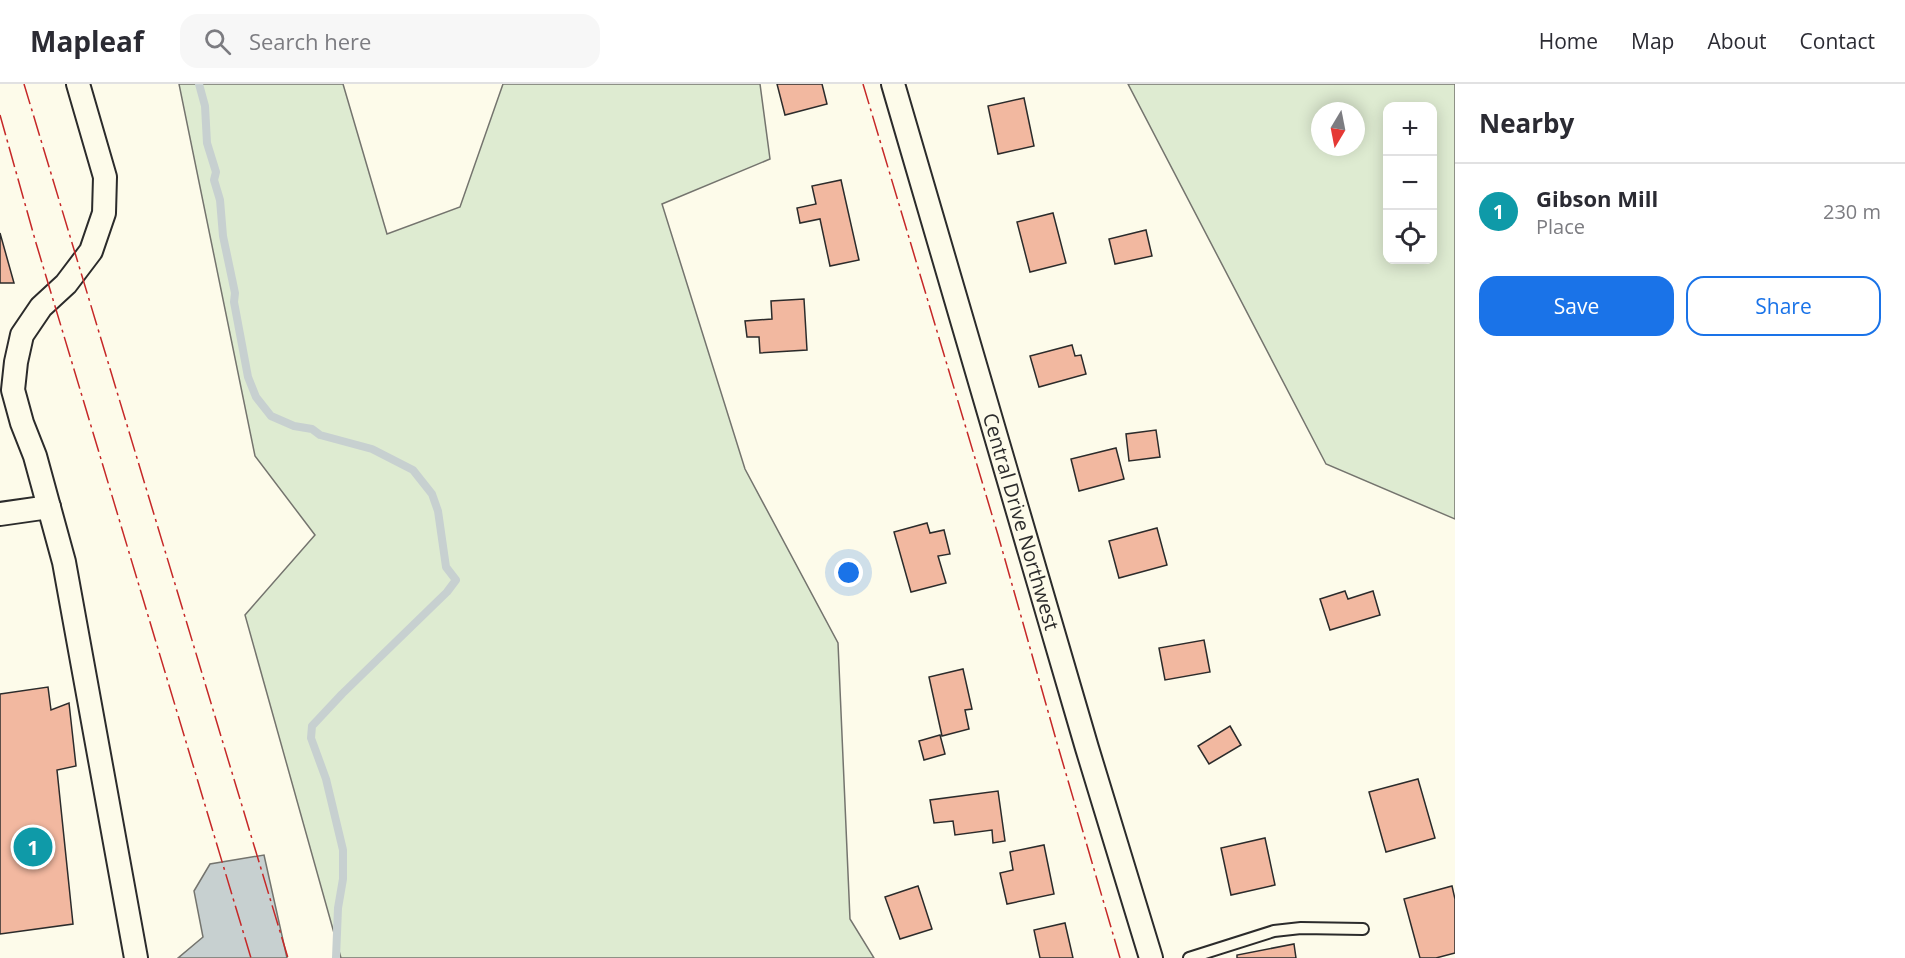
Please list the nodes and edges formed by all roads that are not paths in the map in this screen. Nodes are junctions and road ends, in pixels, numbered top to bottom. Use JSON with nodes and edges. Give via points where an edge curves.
{"nodes":[{"id":1,"x":78,"y":84,"type":"edge"},
{"id":2,"x":894,"y":84,"type":"edge"},
{"id":3,"x":49,"y":507,"type":"junction"},
{"id":4,"x":0,"y":514,"type":"edge"},
{"id":5,"x":1363,"y":929,"type":"dead end"},
{"id":6,"x":136,"y":958,"type":"edge"},
{"id":7,"x":1151,"y":958,"type":"edge"},
{"id":8,"x":1189,"y":958,"type":"edge"}],
"edges":[{"from":1,"to":3,"type":"street","via":[[105,177],[104,213],[91,251],[22,334],[13,390]]},
{"from":2,"to":7,"type":"street","name":"Central Drive Northwest"},
{"from":3,"to":4,"type":"street"},
{"from":3,"to":6,"type":"street","via":[[64,562]]},
{"from":5,"to":8,"type":"lane","via":[[1275,931]]}]}
